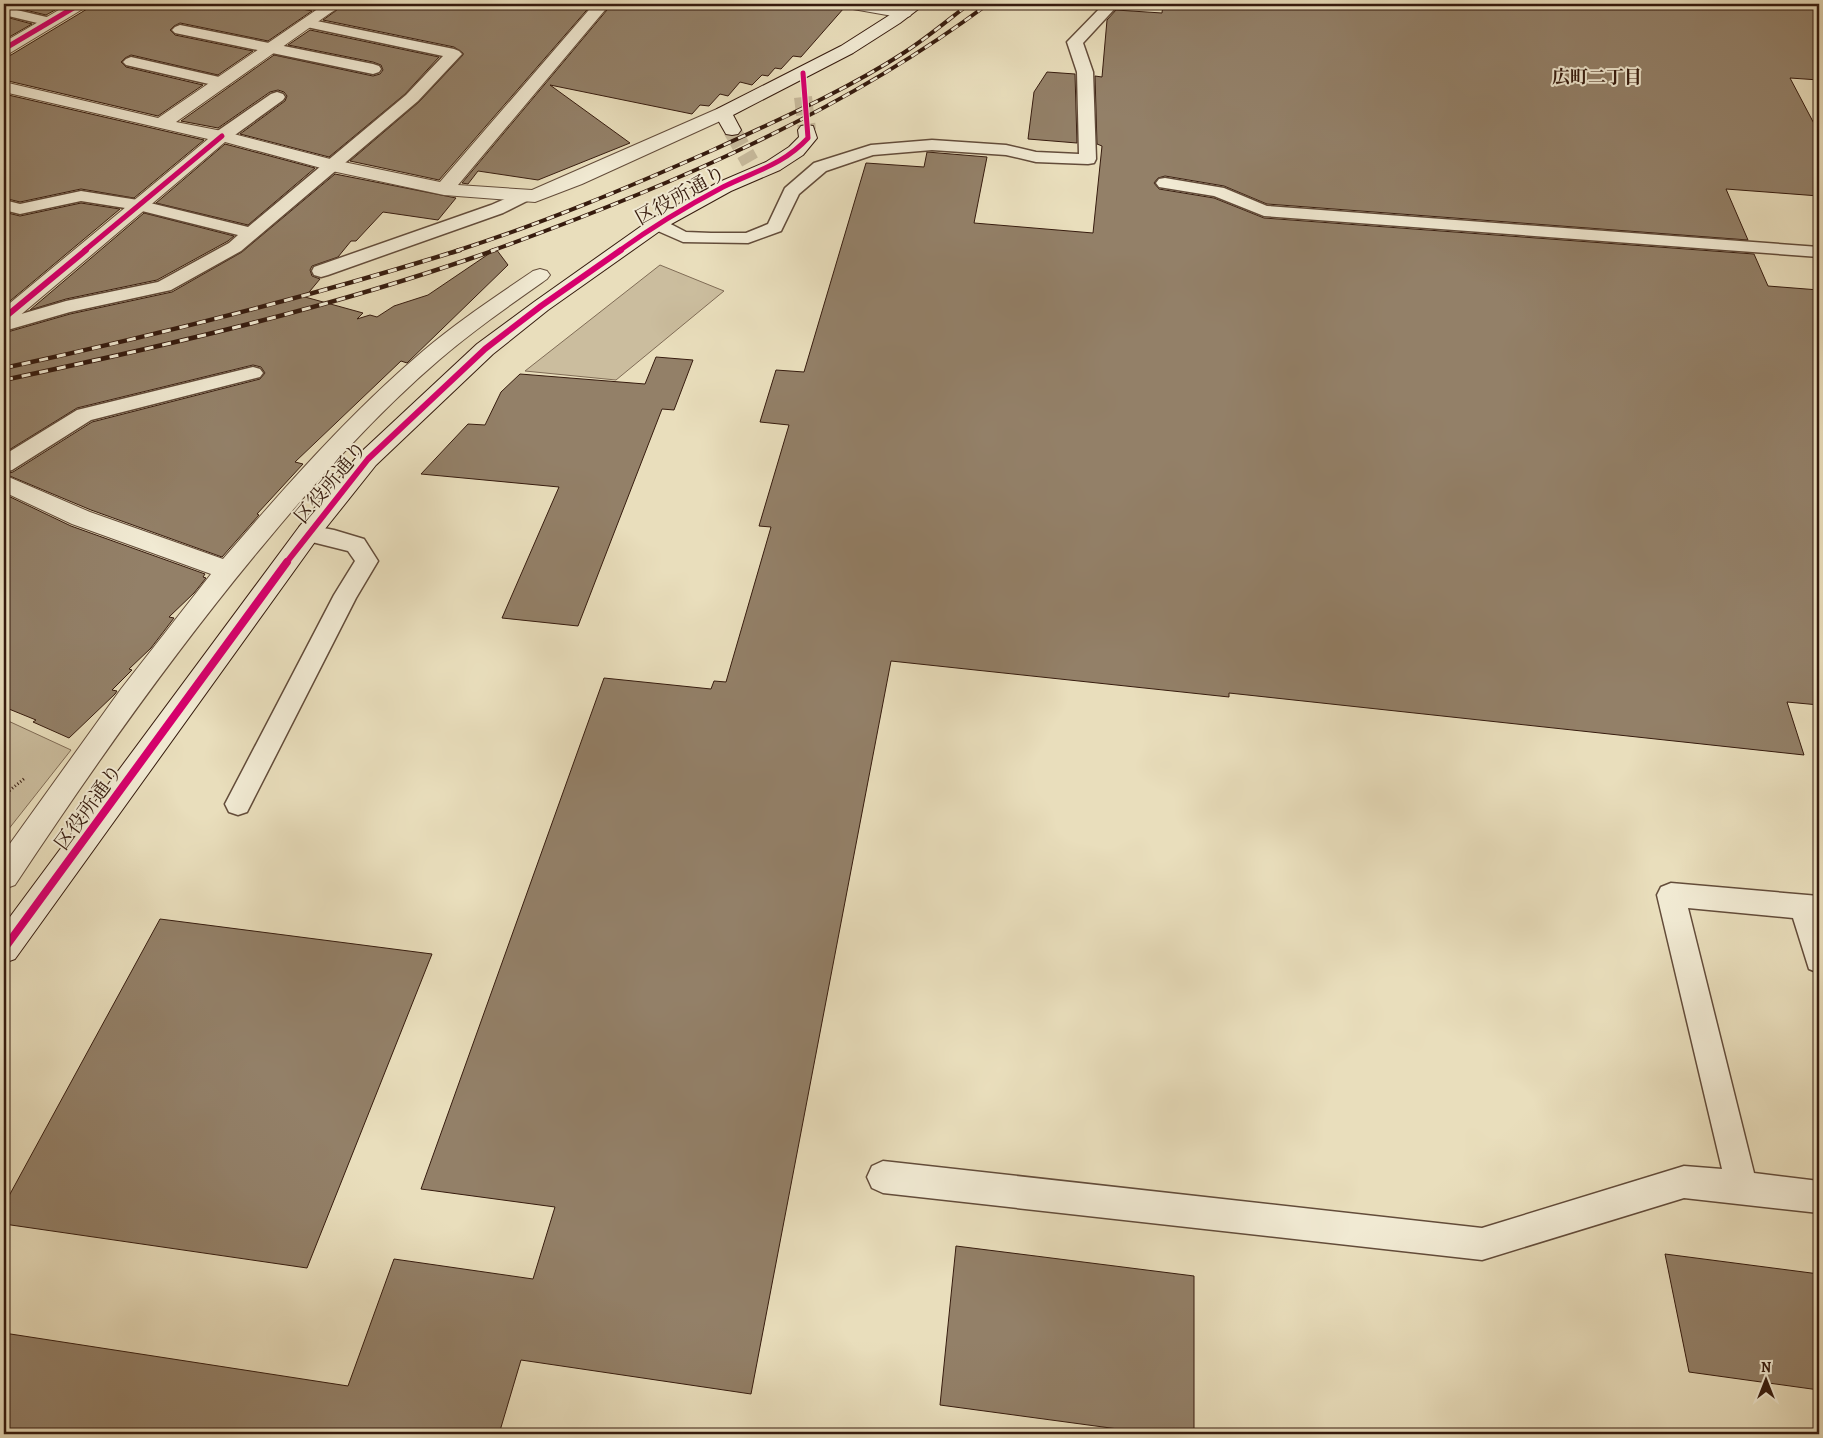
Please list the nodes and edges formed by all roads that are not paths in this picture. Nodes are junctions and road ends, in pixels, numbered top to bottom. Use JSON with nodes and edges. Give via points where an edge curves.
{"nodes":[{"id":1,"x":80,"y":4,"type":"edge"},
{"id":2,"x":307,"y":4,"type":"edge"},
{"id":3,"x":602,"y":4,"type":"edge"},
{"id":4,"x":853,"y":4,"type":"edge"},
{"id":5,"x":1112,"y":4,"type":"edge"},
{"id":6,"x":332,"y":6,"type":"edge"},
{"id":7,"x":911,"y":8,"type":"edge"},
{"id":8,"x":4,"y":11,"type":"edge"},
{"id":9,"x":50,"y":22,"type":"junction"},
{"id":10,"x":307,"y":24,"type":"junction"},
{"id":11,"x":180,"y":30,"type":"dead end"},
{"id":12,"x":4,"y":49,"type":"edge"},
{"id":13,"x":270,"y":49,"type":"junction"},
{"id":14,"x":131,"y":62,"type":"dead end"},
{"id":15,"x":373,"y":69,"type":"dead end"},
{"id":16,"x":803,"y":73,"type":"junction"},
{"id":17,"x":222,"y":82,"type":"junction"},
{"id":18,"x":4,"y":87,"type":"edge"},
{"id":19,"x":277,"y":97,"type":"dead end"},
{"id":20,"x":803,"y":97,"type":"tunnel mouth"},
{"id":21,"x":723,"y":113,"type":"junction"},
{"id":22,"x":161,"y":124,"type":"junction"},
{"id":23,"x":732,"y":130,"type":"tunnel mouth"},
{"id":24,"x":807,"y":130,"type":"tunnel mouth"},
{"id":25,"x":222,"y":136,"type":"junction"},
{"id":26,"x":750,"y":162,"type":"dead end"},
{"id":27,"x":332,"y":165,"type":"junction"},
{"id":28,"x":1165,"y":183,"type":"dead end"},
{"id":29,"x":724,"y":187,"type":"junction"},
{"id":30,"x":444,"y":189,"type":"junction"},
{"id":31,"x":523,"y":196,"type":"junction"},
{"id":32,"x":4,"y":205,"type":"edge"},
{"id":33,"x":138,"y":205,"type":"junction"},
{"id":34,"x":657,"y":224,"type":"junction"},
{"id":35,"x":252,"y":233,"type":"junction"},
{"id":36,"x":1819,"y":252,"type":"edge"},
{"id":37,"x":321,"y":271,"type":"dead end"},
{"id":38,"x":540,"y":275,"type":"dead end"},
{"id":39,"x":5,"y":321,"type":"edge"},
{"id":40,"x":253,"y":373,"type":"dead end"},
{"id":41,"x":4,"y":465,"type":"edge"},
{"id":42,"x":4,"y":483,"type":"edge"},
{"id":43,"x":308,"y":533,"type":"junction"},
{"id":44,"x":228,"y":570,"type":"junction"},
{"id":45,"x":238,"y":804,"type":"dead end"},
{"id":46,"x":4,"y":876,"type":"edge"},
{"id":47,"x":1811,"y":907,"type":"edge"},
{"id":48,"x":4,"y":949,"type":"edge"},
{"id":49,"x":1819,"y":960,"type":"edge"},
{"id":50,"x":883,"y":1177,"type":"dead end"},
{"id":51,"x":1742,"y":1187,"type":"junction"},
{"id":52,"x":1819,"y":1197,"type":"edge"}],
"edges":[{"from":1,"to":9,"type":"street"},
{"from":2,"to":6,"type":"lane"},
{"from":3,"to":30,"type":"street"},
{"from":4,"to":7,"type":"street"},
{"from":5,"to":34,"type":"lane","via":[[1075,42],[1085,72],[1088,159],[1036,157],[1006,150],[932,145],[871,150],[820,167],[790,192],[774,227],[748,238],[683,237]]},
{"from":6,"to":10,"type":"street"},
{"from":7,"to":16,"type":"street"},
{"from":8,"to":9,"type":"lane"},
{"from":9,"to":12,"type":"street"},
{"from":10,"to":13,"type":"street"},
{"from":10,"to":27,"type":"lane","via":[[454,54],[412,98]]},
{"from":11,"to":13,"type":"lane"},
{"from":13,"to":15,"type":"lane"},
{"from":13,"to":17,"type":"street"},
{"from":14,"to":17,"type":"lane"},
{"from":16,"to":20,"type":"street"},
{"from":16,"to":21,"type":"street"},
{"from":17,"to":22,"type":"street"},
{"from":18,"to":22,"type":"street"},
{"from":19,"to":25,"type":"lane"},
{"from":21,"to":23,"type":"street"},
{"from":21,"to":31,"type":"street","via":[[575,180],[534,196]]},
{"from":22,"to":25,"type":"street"},
{"from":24,"to":29,"type":"street","name":"区役所通り","via":[[808,138],[796,151],[773,166]]},
{"from":25,"to":27,"type":"street"},
{"from":25,"to":33,"type":"street"},
{"from":26,"to":29,"type":"street","name":"区役所通り"},
{"from":27,"to":30,"type":"street"},
{"from":27,"to":35,"type":"lane"},
{"from":28,"to":36,"type":"lane","via":[[1218,192],[1264,211]]},
{"from":29,"to":34,"type":"street","name":"区役所通り"},
{"from":30,"to":31,"type":"street"},
{"from":31,"to":37,"type":"lane","via":[[497,209]]},
{"from":32,"to":33,"type":"lane","via":[[20,209],[80,196]]},
{"from":33,"to":35,"type":"lane"},
{"from":33,"to":39,"type":"street"},
{"from":34,"to":43,"type":"street","name":"区役所通り","via":[[485,349],[368,459]]},
{"from":35,"to":39,"type":"lane","via":[[235,247],[164,286]]},
{"from":38,"to":44,"type":"street","via":[[458,333],[408,377],[328,454]]},
{"from":40,"to":41,"type":"lane","via":[[84,415]]},
{"from":42,"to":44,"type":"street","via":[[81,518]]},
{"from":43,"to":45,"type":"lane","via":[[356,545],[367,561],[346,595]]},
{"from":43,"to":48,"type":"street","name":"区役所通り"},
{"from":44,"to":46,"type":"street","via":[[82,760]]},
{"from":47,"to":49,"type":"lane"},
{"from":47,"to":51,"type":"lane","via":[[1671,895]]},
{"from":50,"to":51,"type":"lane","via":[[1482,1244],[1684,1182]]},
{"from":51,"to":52,"type":"lane"}]}
